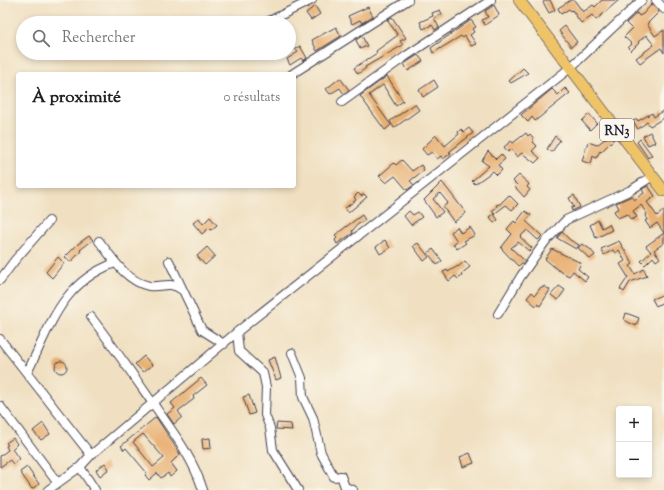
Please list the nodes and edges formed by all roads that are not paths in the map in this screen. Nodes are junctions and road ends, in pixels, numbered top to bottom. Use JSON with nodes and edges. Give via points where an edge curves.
{"nodes":[{"id":1,"x":312,"y":0,"type":"edge"},
{"id":2,"x":408,"y":0,"type":"edge"},
{"id":3,"x":492,"y":0,"type":"edge"},
{"id":4,"x":519,"y":0,"type":"edge"},
{"id":5,"x":642,"y":0,"type":"edge"},
{"id":6,"x":656,"y":0,"type":"edge"},
{"id":7,"x":664,"y":9,"type":"edge"},
{"id":8,"x":279,"y":16,"type":"edge"},
{"id":9,"x":570,"y":68,"type":"junction"},
{"id":10,"x":295,"y":72,"type":"edge"},
{"id":11,"x":342,"y":102,"type":"dead end"},
{"id":12,"x":652,"y":176,"type":"junction"},
{"id":13,"x":664,"y":191,"type":"edge"},
{"id":14,"x":49,"y":221,"type":"dead end"},
{"id":15,"x":99,"y":241,"type":"dead end"},
{"id":16,"x":169,"y":261,"type":"dead end"},
{"id":17,"x":116,"y":263,"type":"junction"},
{"id":18,"x":0,"y":280,"type":"edge"},
{"id":19,"x":182,"y":290,"type":"junction"},
{"id":20,"x":498,"y":314,"type":"dead end"},
{"id":21,"x":91,"y":317,"type":"dead end"},
{"id":22,"x":237,"y":332,"type":"junction"},
{"id":23,"x":0,"y":339,"type":"edge"},
{"id":24,"x":224,"y":344,"type":"junction"},
{"id":25,"x":292,"y":353,"type":"dead end"},
{"id":26,"x":27,"y":373,"type":"junction"},
{"id":27,"x":153,"y":404,"type":"junction"},
{"id":28,"x":0,"y":406,"type":"edge"},
{"id":29,"x":91,"y":455,"type":"junction"},
{"id":30,"x":80,"y":467,"type":"junction"},
{"id":31,"x":57,"y":482,"type":"junction"},
{"id":32,"x":48,"y":490,"type":"edge"},
{"id":33,"x":95,"y":490,"type":"edge"},
{"id":34,"x":203,"y":490,"type":"edge"},
{"id":35,"x":298,"y":490,"type":"edge"},
{"id":36,"x":353,"y":490,"type":"edge"}],
"edges":[{"from":1,"to":8,"type":"street"},
{"from":2,"to":10,"type":"street"},
{"from":3,"to":11,"type":"street","via":[[406,56]]},
{"from":4,"to":9,"type":"highway","number":"RN3"},
{"from":5,"to":9,"type":"street"},
{"from":6,"to":7,"type":"street"},
{"from":9,"to":12,"type":"highway","number":"RN3"},
{"from":9,"to":22,"type":"street"},
{"from":12,"to":13,"type":"highway","number":"RN3"},
{"from":12,"to":20,"type":"street","via":[[631,190],[566,220],[545,242]]},
{"from":14,"to":18,"type":"street"},
{"from":15,"to":17,"type":"street"},
{"from":16,"to":19,"type":"street"},
{"from":17,"to":19,"type":"street","via":[[131,279],[140,283],[151,286],[169,284]]},
{"from":17,"to":26,"type":"street","via":[[97,270],[67,296],[58,308]]},
{"from":19,"to":24,"type":"street","via":[[202,330]]},
{"from":21,"to":27,"type":"street"},
{"from":22,"to":24,"type":"street"},
{"from":22,"to":35,"type":"street","via":[[239,351],[263,373],[266,387],[264,414],[270,428],[273,450]]},
{"from":23,"to":26,"type":"street"},
{"from":24,"to":27,"type":"street"},
{"from":25,"to":36,"type":"street","via":[[300,370],[303,397],[313,418],[321,453],[334,477],[341,476],[345,487]]},
{"from":26,"to":29,"type":"street"},
{"from":27,"to":29,"type":"street"},
{"from":27,"to":34,"type":"street","via":[[182,445],[198,474]]},
{"from":28,"to":31,"type":"street"},
{"from":29,"to":30,"type":"street"},
{"from":30,"to":31,"type":"street"},
{"from":30,"to":33,"type":"street"},
{"from":31,"to":32,"type":"street"}]}
